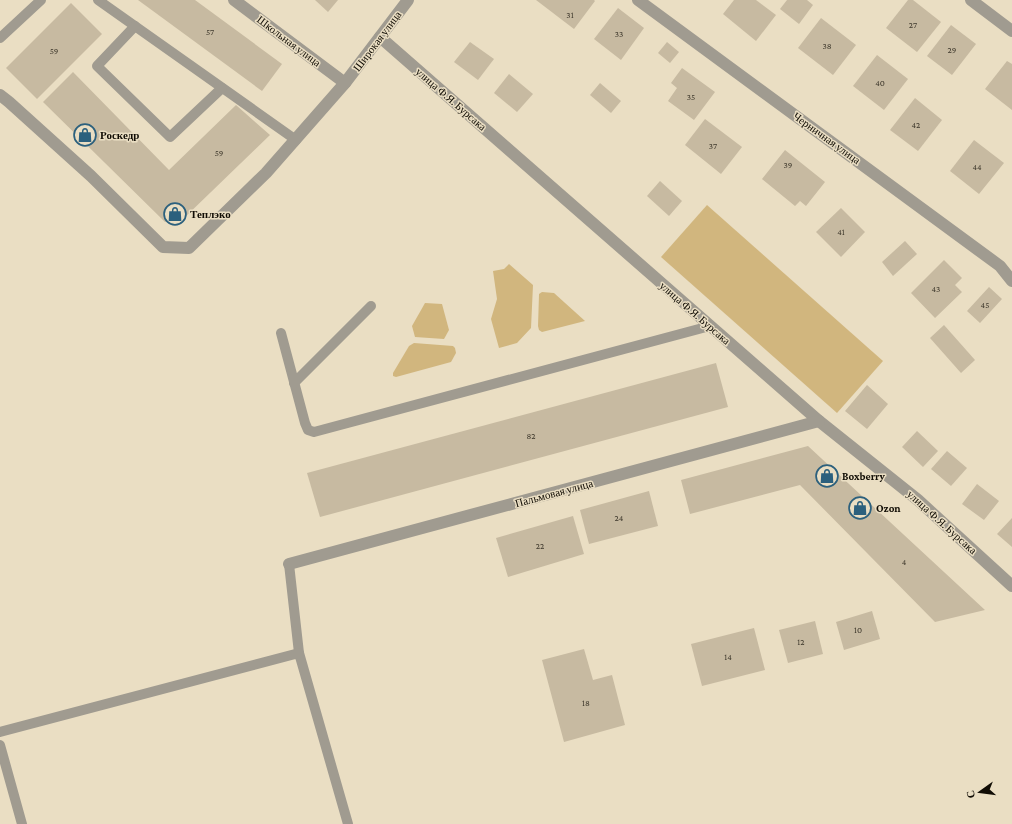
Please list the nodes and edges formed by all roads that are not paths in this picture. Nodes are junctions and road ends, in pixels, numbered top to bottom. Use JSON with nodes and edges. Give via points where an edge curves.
{"nodes":[{"id":1,"x":41,"y":0,"type":"edge"},
{"id":2,"x":98,"y":0,"type":"edge"},
{"id":3,"x":234,"y":0,"type":"edge"},
{"id":4,"x":408,"y":0,"type":"edge"},
{"id":5,"x":638,"y":0,"type":"edge"},
{"id":6,"x":970,"y":0,"type":"edge"},
{"id":7,"x":135,"y":26,"type":"junction"},
{"id":8,"x":1012,"y":31,"type":"edge"},
{"id":9,"x":380,"y":37,"type":"junction"},
{"id":10,"x":0,"y":38,"type":"edge"},
{"id":11,"x":345,"y":83,"type":"junction"},
{"id":12,"x":222,"y":88,"type":"junction"},
{"id":13,"x":0,"y":95,"type":"edge"},
{"id":14,"x":296,"y":140,"type":"junction"},
{"id":15,"x":1012,"y":281,"type":"edge"},
{"id":16,"x":370,"y":306,"type":"dead end"},
{"id":17,"x":710,"y":326,"type":"junction"},
{"id":18,"x":281,"y":332,"type":"dead end"},
{"id":19,"x":294,"y":383,"type":"junction"},
{"id":20,"x":819,"y":421,"type":"junction"},
{"id":21,"x":289,"y":564,"type":"joint"},
{"id":22,"x":1012,"y":586,"type":"edge"},
{"id":23,"x":299,"y":653,"type":"junction"},
{"id":24,"x":0,"y":732,"type":"edge"},
{"id":25,"x":0,"y":745,"type":"edge"},
{"id":26,"x":22,"y":824,"type":"edge"},
{"id":27,"x":348,"y":824,"type":"edge"}],
"edges":[{"from":1,"to":10,"type":"lane"},
{"from":2,"to":7,"type":"lane"},
{"from":3,"to":11,"type":"street","name":"Школьная улица"},
{"from":4,"to":9,"type":"street","name":"Широкая улица"},
{"from":5,"to":15,"type":"street","name":"Черничная улица","via":[[1000,266]]},
{"from":6,"to":8,"type":"street"},
{"from":7,"to":12,"type":"lane"},
{"from":7,"to":12,"type":"lane","via":[[97,66],[170,137]]},
{"from":9,"to":11,"type":"street","name":"Широкая улица"},
{"from":9,"to":17,"type":"street","name":"улица Ф.Я. Бурсака"},
{"from":11,"to":14,"type":"street","name":"Широкая улица"},
{"from":12,"to":14,"type":"lane"},
{"from":13,"to":14,"type":"street","name":"Широкая улица","via":[[91,176],[163,247],[189,248],[266,174]]},
{"from":16,"to":19,"type":"lane"},
{"from":17,"to":19,"type":"lane","via":[[314,432],[308,430],[305,423]]},
{"from":17,"to":20,"type":"street","name":"улица Ф.Я. Бурсака"},
{"from":18,"to":19,"type":"lane"},
{"from":20,"to":21,"type":"street","name":"Пальмовая улица"},
{"from":20,"to":22,"type":"street","name":"улица Ф.Я. Бурсака","via":[[918,500]]},
{"from":21,"to":23,"type":"lane"},
{"from":23,"to":24,"type":"lane"},
{"from":23,"to":27,"type":"lane"},
{"from":25,"to":26,"type":"lane"}]}
